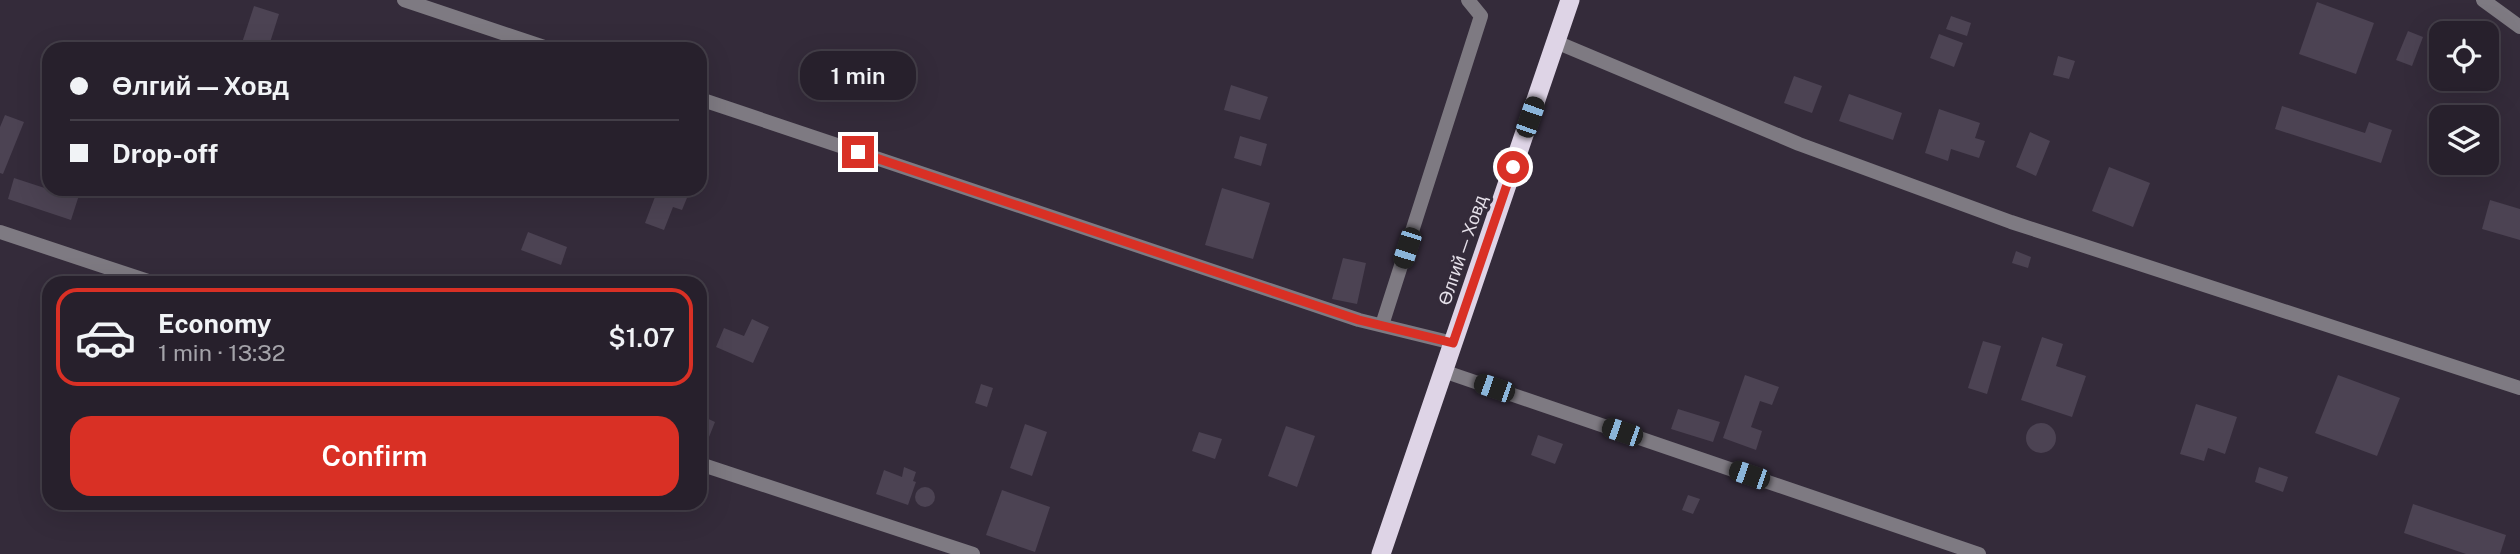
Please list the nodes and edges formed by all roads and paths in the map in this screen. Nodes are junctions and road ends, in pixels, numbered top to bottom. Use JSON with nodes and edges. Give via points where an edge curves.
{"nodes":[{"id":1,"x":404,"y":0,"type":"edge"},
{"id":2,"x":1468,"y":0,"type":"edge"},
{"id":3,"x":1570,"y":0,"type":"edge"},
{"id":4,"x":2483,"y":0,"type":"edge"},
{"id":5,"x":2520,"y":27,"type":"edge"},
{"id":6,"x":529,"y":42,"type":"edge"},
{"id":7,"x":1556,"y":42,"type":"junction"},
{"id":8,"x":707,"y":101,"type":"edge"},
{"id":9,"x":0,"y":232,"type":"edge"},
{"id":10,"x":133,"y":276,"type":"edge"},
{"id":11,"x":1382,"y":326,"type":"junction"},
{"id":12,"x":1453,"y":343,"type":"junction"},
{"id":13,"x":1443,"y":371,"type":"junction"},
{"id":14,"x":2520,"y":387,"type":"edge"},
{"id":15,"x":707,"y":466,"type":"edge"},
{"id":16,"x":973,"y":554,"type":"edge"},
{"id":17,"x":1381,"y":554,"type":"edge"},
{"id":18,"x":1979,"y":554,"type":"edge"}],
"edges":[{"from":1,"to":6,"type":"street"},
{"from":2,"to":11,"type":"street","via":[[1481,16]]},
{"from":3,"to":7,"type":"highway","name":"Өлгий — Ховд"},
{"from":4,"to":5,"type":"street"},
{"from":7,"to":12,"type":"highway","name":"Өлгий — Ховд"},
{"from":7,"to":14,"type":"street","via":[[1799,144],[2011,222]]},
{"from":8,"to":11,"type":"street"},
{"from":9,"to":10,"type":"street"},
{"from":11,"to":12,"type":"street"},
{"from":12,"to":13,"type":"highway","name":"Өлгий — Ховд"},
{"from":13,"to":17,"type":"highway","name":"Өлгий — Ховд"},
{"from":13,"to":18,"type":"street"},
{"from":15,"to":16,"type":"street"}]}
